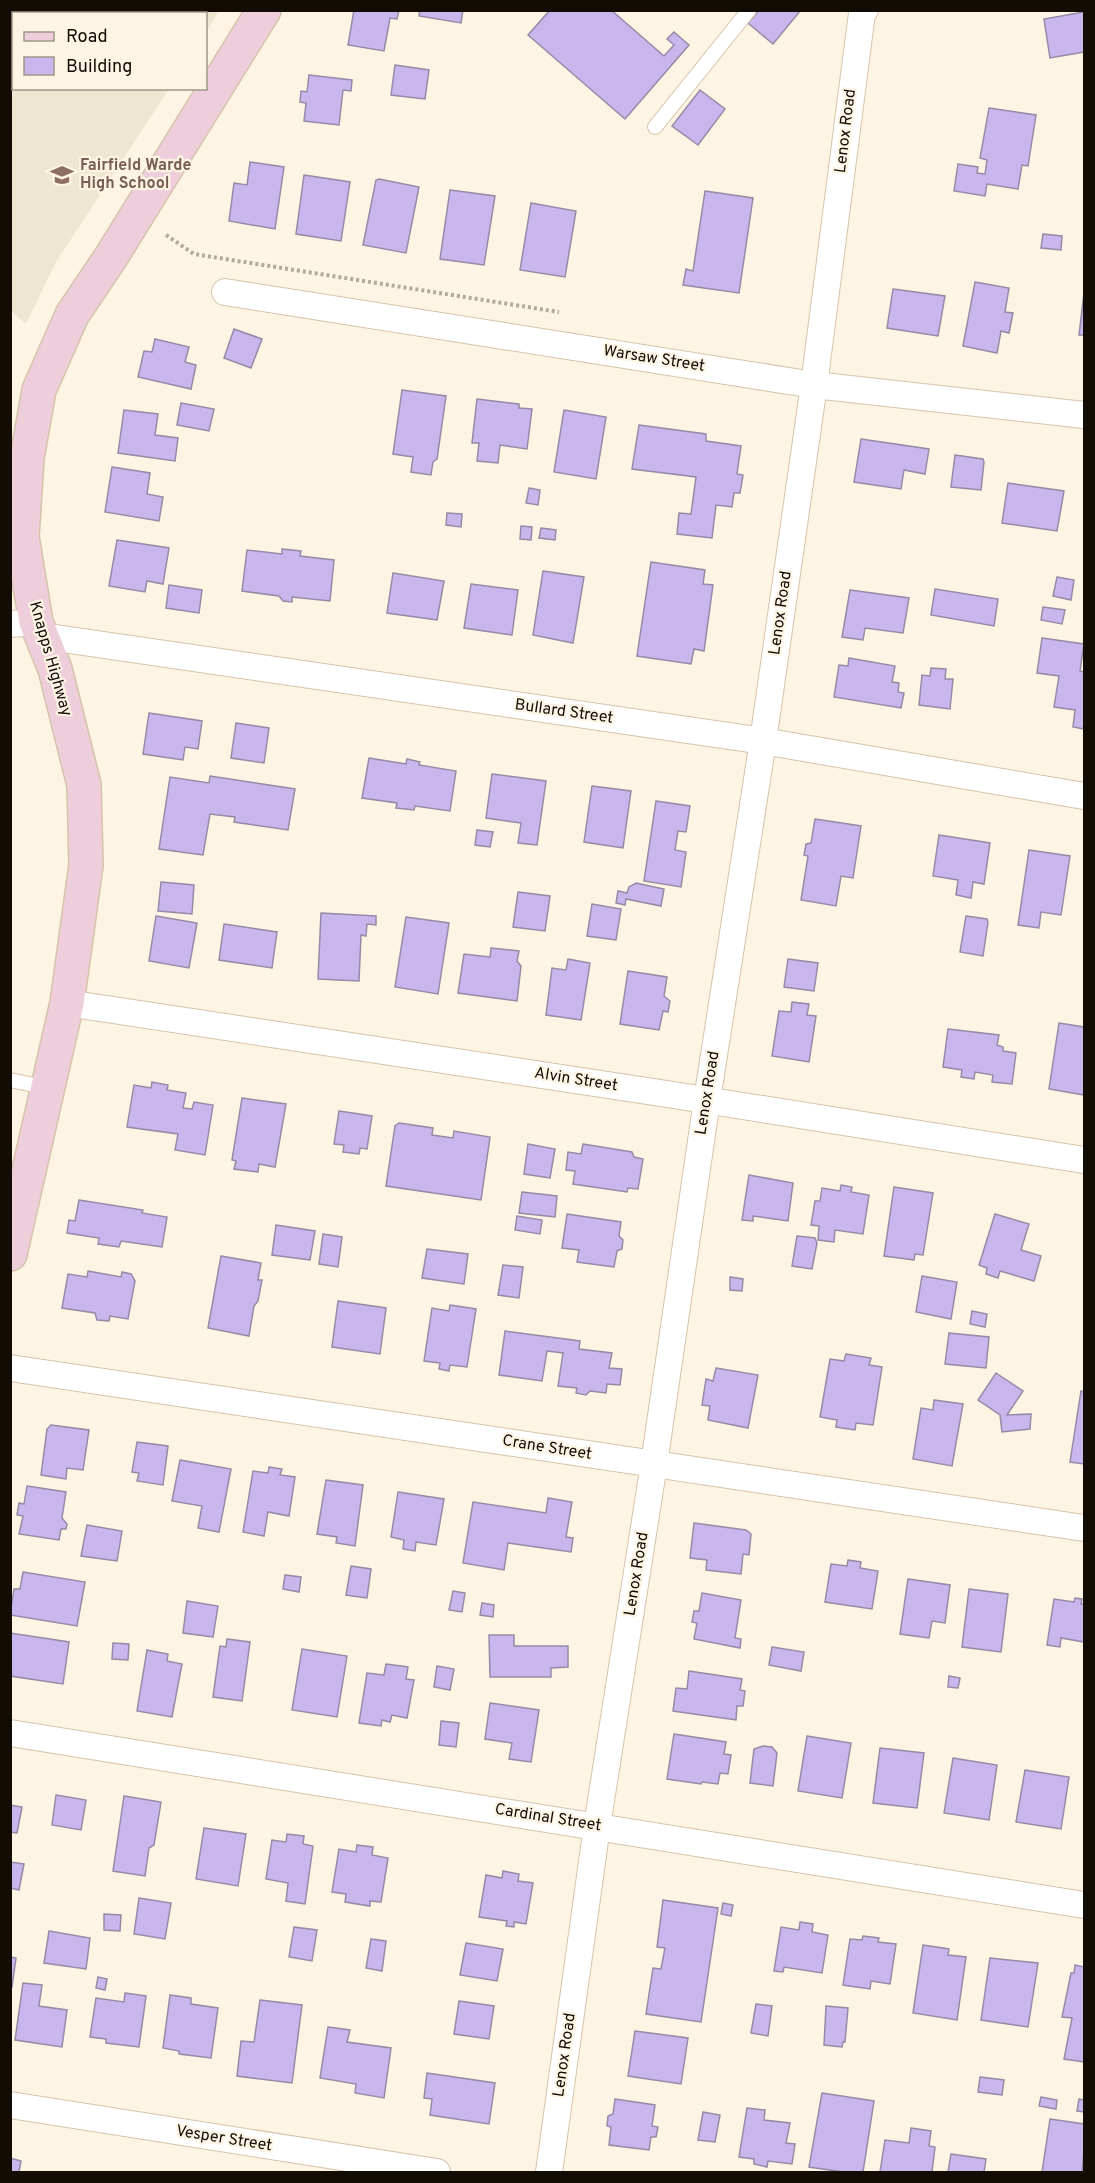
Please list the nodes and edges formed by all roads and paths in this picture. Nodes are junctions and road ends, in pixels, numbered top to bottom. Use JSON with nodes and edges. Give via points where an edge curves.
{"nodes":[{"id":1,"x":264,"y":10,"type":"edge"},
{"id":2,"x":749,"y":10,"type":"edge"},
{"id":3,"x":863,"y":12,"type":"edge"},
{"id":4,"x":655,"y":127,"type":"dead end"},
{"id":5,"x":166,"y":235,"type":"dead end"},
{"id":6,"x":225,"y":292,"type":"dead end"},
{"id":7,"x":559,"y":312,"type":"dead end"},
{"id":8,"x":814,"y":385,"type":"junction"},
{"id":9,"x":1084,"y":415,"type":"edge"},
{"id":10,"x":30,"y":627,"type":"edge"},
{"id":11,"x":763,"y":741,"type":"junction"},
{"id":12,"x":1084,"y":796,"type":"edge"},
{"id":13,"x":67,"y":1003,"type":"junction"},
{"id":14,"x":10,"y":1080,"type":"edge"},
{"id":15,"x":48,"y":1088,"type":"junction"},
{"id":16,"x":707,"y":1100,"type":"junction"},
{"id":17,"x":1084,"y":1160,"type":"edge"},
{"id":18,"x":10,"y":1254,"type":"edge"},
{"id":19,"x":10,"y":1368,"type":"edge"},
{"id":20,"x":654,"y":1464,"type":"junction"},
{"id":21,"x":1084,"y":1528,"type":"edge"},
{"id":22,"x":10,"y":1733,"type":"edge"},
{"id":23,"x":597,"y":1826,"type":"junction"},
{"id":24,"x":1084,"y":1905,"type":"edge"},
{"id":25,"x":10,"y":2105,"type":"edge"},
{"id":26,"x":437,"y":2172,"type":"edge"},
{"id":27,"x":549,"y":2172,"type":"edge"}],
"edges":[{"from":1,"to":10,"type":"street","name":"Knapps Highway","via":[[72,315],[39,390],[27,458],[22,537]]},
{"from":2,"to":4,"type":"lane"},
{"from":3,"to":8,"type":"street","name":"Lenox Road"},
{"from":5,"to":7,"type":"path","via":[[194,254]]},
{"from":6,"to":8,"type":"street","name":"Warsaw Street"},
{"from":8,"to":9,"type":"street","name":"Warsaw Street"},
{"from":8,"to":11,"type":"street","name":"Lenox Road"},
{"from":10,"to":11,"type":"street","name":"Bullard Street"},
{"from":10,"to":13,"type":"street","name":"Knapps Highway","via":[[55,669],[84,785],[86,866]]},
{"from":11,"to":12,"type":"street","name":"Bullard Street"},
{"from":11,"to":16,"type":"street","name":"Lenox Road"},
{"from":13,"to":15,"type":"street","name":"Knapps Highway"},
{"from":13,"to":16,"type":"street","name":"Alvin Street"},
{"from":14,"to":15,"type":"lane"},
{"from":15,"to":18,"type":"street","name":"Knapps Highway"},
{"from":16,"to":17,"type":"street","name":"Alvin Street"},
{"from":16,"to":20,"type":"street","name":"Lenox Road"},
{"from":19,"to":20,"type":"street","name":"Crane Street"},
{"from":20,"to":21,"type":"street","name":"Crane Street"},
{"from":20,"to":23,"type":"street","name":"Lenox Road"},
{"from":22,"to":23,"type":"street","name":"Cardinal Street"},
{"from":23,"to":24,"type":"street","name":"Cardinal Street"},
{"from":23,"to":27,"type":"street","name":"Lenox Road"},
{"from":25,"to":26,"type":"street","name":"Vesper Street"}]}
